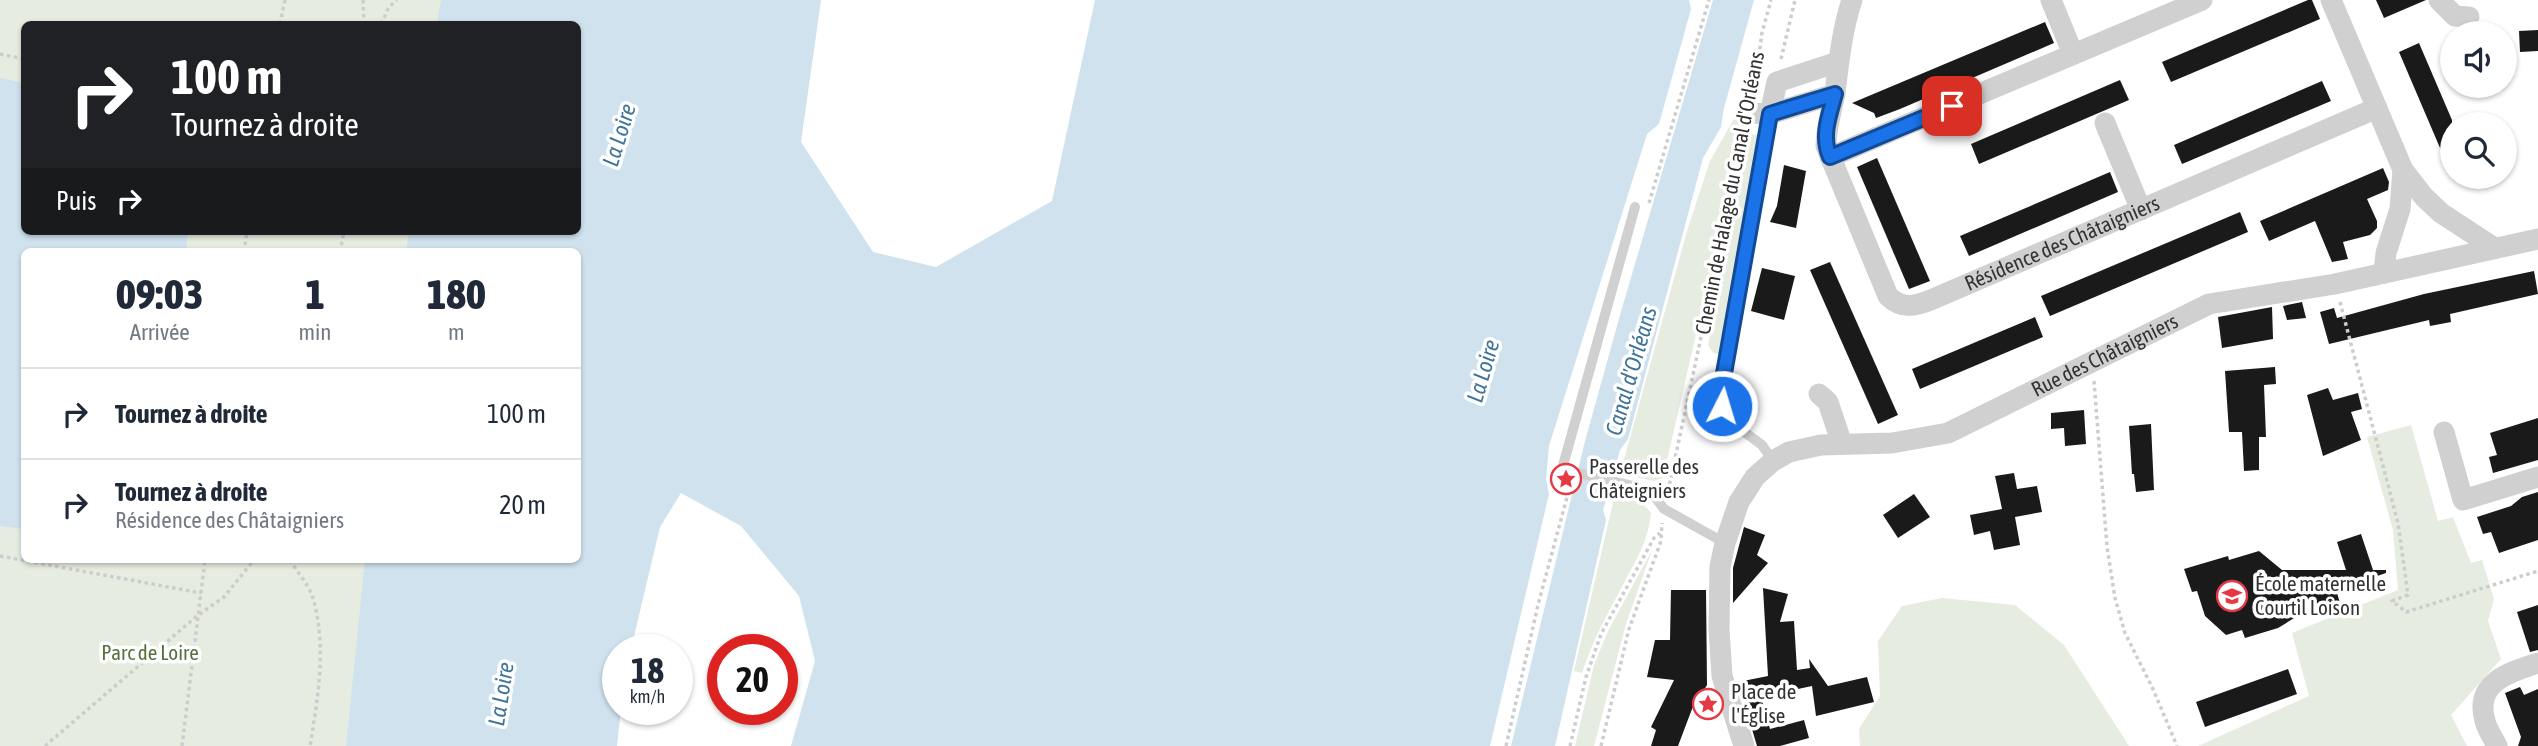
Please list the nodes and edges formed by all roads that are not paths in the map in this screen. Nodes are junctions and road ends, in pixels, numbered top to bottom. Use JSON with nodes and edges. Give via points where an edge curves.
{"nodes":[{"id":1,"x":1852,"y":0,"type":"edge"},
{"id":2,"x":2051,"y":0,"type":"edge"},
{"id":3,"x":2202,"y":0,"type":"edge"},
{"id":4,"x":2331,"y":0,"type":"edge"},
{"id":5,"x":2439,"y":0,"type":"edge"},
{"id":6,"x":2469,"y":17,"type":"dead end"},
{"id":7,"x":2073,"y":54,"type":"junction"},
{"id":8,"x":1838,"y":62,"type":"junction"},
{"id":9,"x":1835,"y":94,"type":"junction"},
{"id":10,"x":2377,"y":108,"type":"junction"},
{"id":11,"x":1760,"y":113,"type":"junction"},
{"id":12,"x":2105,"y":123,"type":"dead end"},
{"id":13,"x":1830,"y":157,"type":"junction"},
{"id":14,"x":2403,"y":170,"type":"junction"},
{"id":15,"x":1635,"y":207,"type":"dead end"},
{"id":16,"x":2141,"y":210,"type":"junction"},
{"id":17,"x":2538,"y":239,"type":"edge"},
{"id":18,"x":2493,"y":247,"type":"junction"},
{"id":19,"x":2384,"y":272,"type":"junction"},
{"id":20,"x":1819,"y":394,"type":"dead end"},
{"id":21,"x":2444,"y":432,"type":"dead end"},
{"id":22,"x":1842,"y":444,"type":"junction"},
{"id":23,"x":1773,"y":461,"type":"junction"},
{"id":24,"x":2538,"y":477,"type":"edge"},
{"id":25,"x":1725,"y":543,"type":"junction"},
{"id":26,"x":2538,"y":663,"type":"edge"},
{"id":27,"x":1744,"y":746,"type":"edge"},
{"id":28,"x":2497,"y":746,"type":"edge"}],
"edges":[{"from":1,"to":8,"type":"street","name":"Résidence des Châtaigniers"},
{"from":2,"to":7,"type":"street"},
{"from":3,"to":7,"type":"street"},
{"from":4,"to":10,"type":"street"},
{"from":5,"to":6,"type":"street","via":[[2455,16]]},
{"from":7,"to":13,"type":"street"},
{"from":8,"to":9,"type":"street","name":"Résidence des Châtaigniers"},
{"from":8,"to":11,"type":"street","via":[[1777,82]]},
{"from":9,"to":11,"type":"street"},
{"from":9,"to":13,"type":"street","name":"Résidence des Châtaigniers","via":[[1826,131]]},
{"from":10,"to":14,"type":"street"},
{"from":10,"to":16,"type":"street","name":"Résidence des Châtaigniers"},
{"from":11,"to":23,"type":"lane","via":[[1720,396],[1727,419],[1762,445]]},
{"from":12,"to":16,"type":"street"},
{"from":13,"to":16,"type":"street","name":"Résidence des Châtaigniers","via":[[1888,296],[1906,307]]},
{"from":14,"to":18,"type":"street","via":[[2441,214]]},
{"from":14,"to":19,"type":"street","via":[[2400,209]]},
{"from":15,"to":25,"type":"lane","bridge":true,"via":[[1562,469],[1652,494],[1664,509]]},
{"from":17,"to":18,"type":"street","name":"Rue des Châtaigniers"},
{"from":18,"to":19,"type":"street","name":"Rue des Châtaigniers"},
{"from":19,"to":22,"type":"street","name":"Rue des Châtaigniers","via":[[2209,304],[1948,433],[1892,443]]},
{"from":20,"to":22,"type":"street","via":[[1828,402]]},
{"from":21,"to":24,"type":"street","via":[[2463,500]]},
{"from":22,"to":23,"type":"street","name":"Rue des Châtaigniers","via":[[1789,452]]},
{"from":23,"to":25,"type":"street","name":"Rue des Châtaigniers","via":[[1755,477],[1739,502]]},
{"from":25,"to":27,"type":"street","name":"Rue des Châtaigniers","via":[[1719,596],[1722,676]]},
{"from":26,"to":28,"type":"street","via":[[2503,674],[2489,688],[2483,705],[2485,721]]}]}
